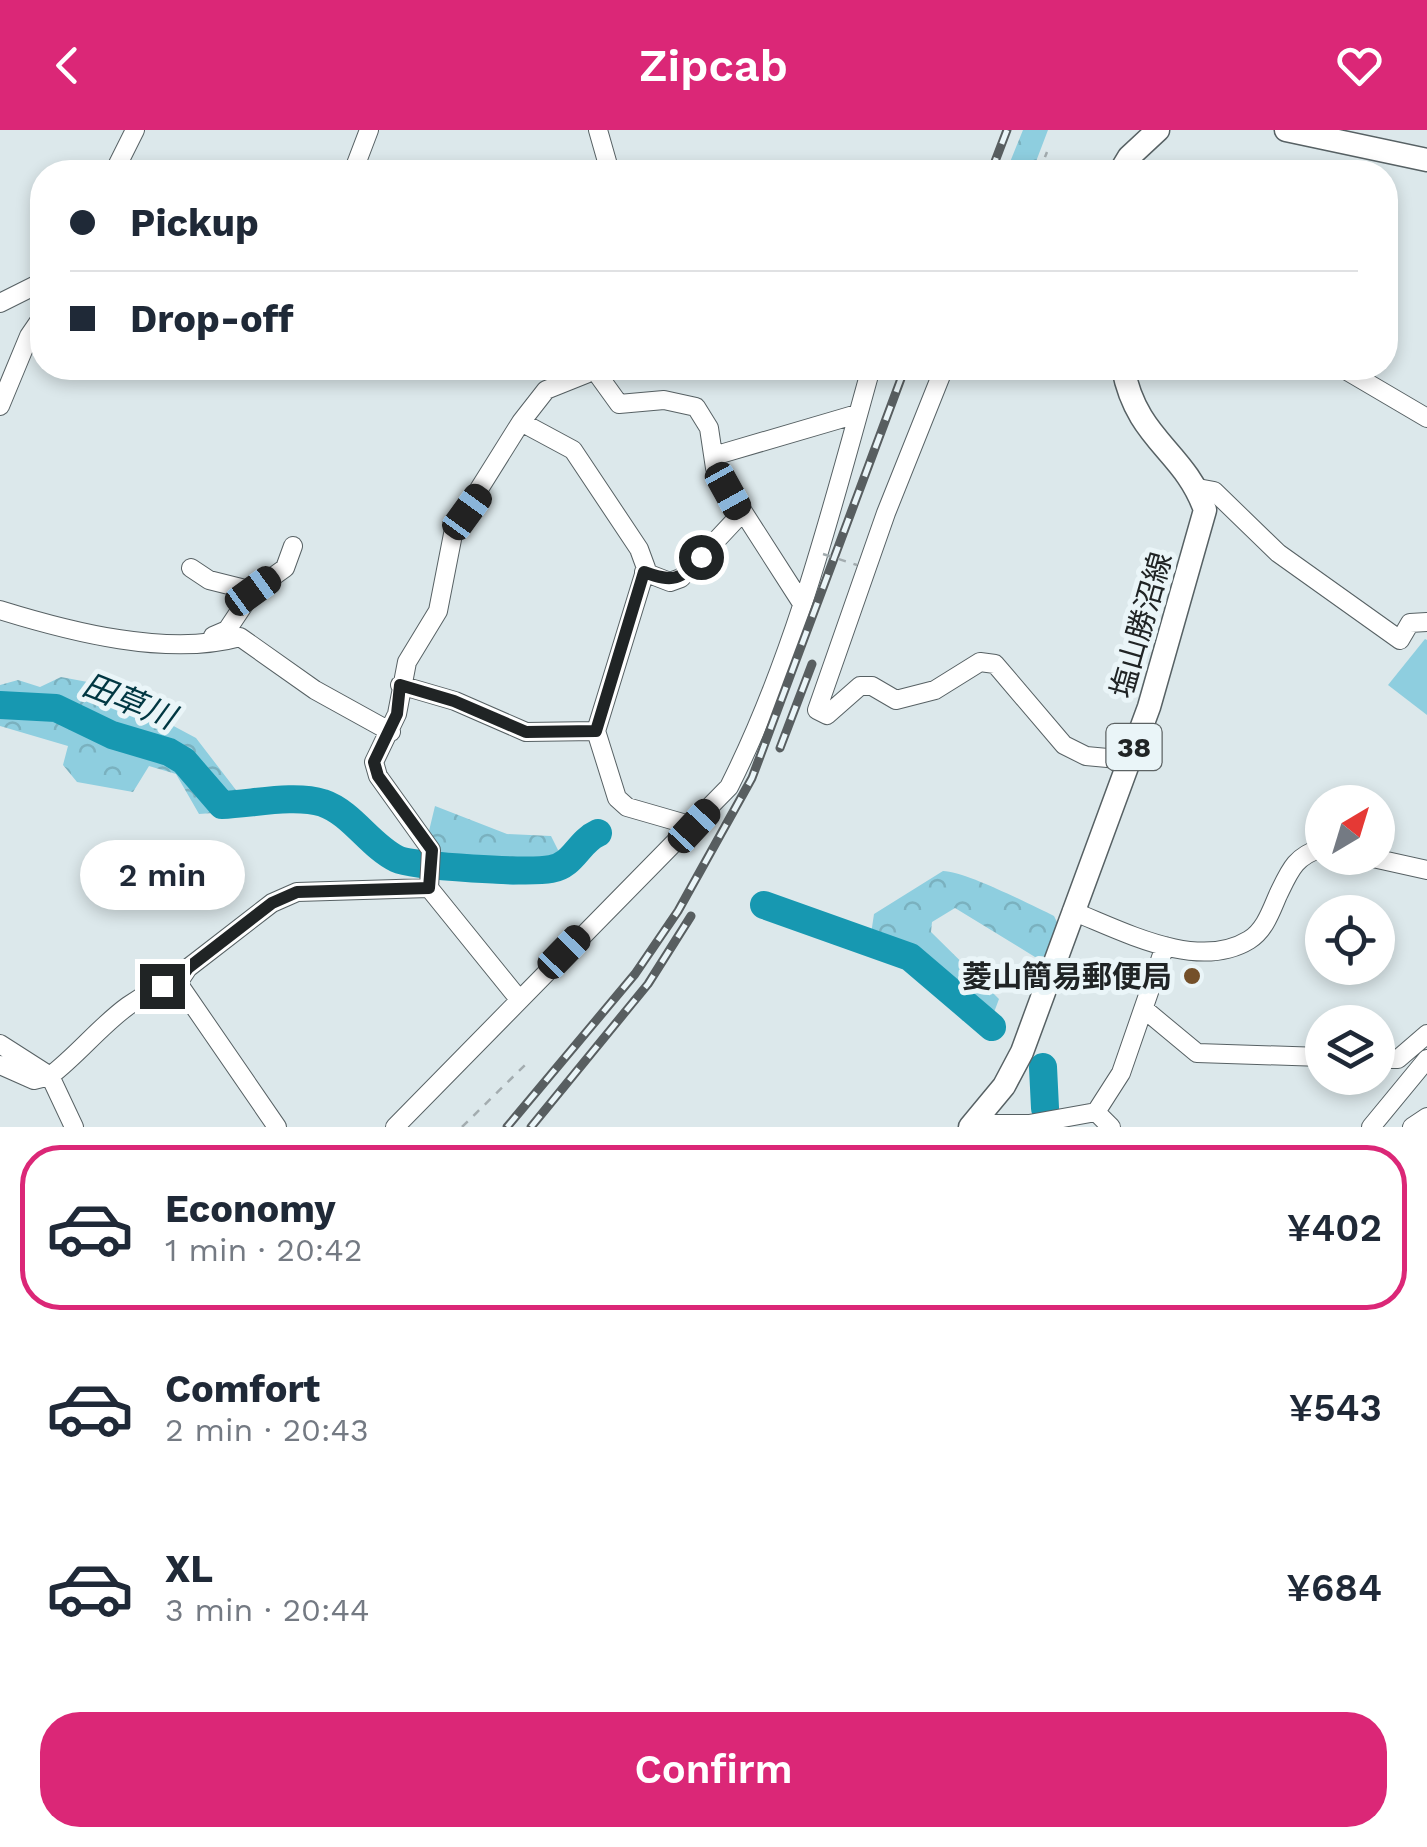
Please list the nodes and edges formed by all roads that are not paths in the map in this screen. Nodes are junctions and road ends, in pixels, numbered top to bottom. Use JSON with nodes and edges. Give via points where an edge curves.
{"nodes":[{"id":1,"x":136,"y":130,"type":"edge"},
{"id":2,"x":368,"y":130,"type":"edge"},
{"id":3,"x":598,"y":130,"type":"edge"},
{"id":4,"x":1158,"y":130,"type":"edge"},
{"id":5,"x":1286,"y":130,"type":"edge"},
{"id":6,"x":120,"y":160,"type":"edge"},
{"id":7,"x":357,"y":160,"type":"edge"},
{"id":8,"x":607,"y":160,"type":"edge"},
{"id":9,"x":1127,"y":160,"type":"edge"},
{"id":10,"x":1427,"y":160,"type":"edge"},
{"id":11,"x":30,"y":288,"type":"edge"},
{"id":12,"x":0,"y":303,"type":"edge"},
{"id":13,"x":30,"y":335,"type":"edge"},
{"id":14,"x":571,"y":380,"type":"edge"},
{"id":15,"x":601,"y":380,"type":"edge"},
{"id":16,"x":867,"y":380,"type":"edge"},
{"id":17,"x":939,"y":380,"type":"edge"},
{"id":18,"x":1127,"y":380,"type":"edge"},
{"id":19,"x":1362,"y":380,"type":"edge"},
{"id":20,"x":0,"y":406,"type":"edge"},
{"id":21,"x":857,"y":414,"type":"junction"},
{"id":22,"x":1427,"y":418,"type":"edge"},
{"id":23,"x":521,"y":422,"type":"junction"},
{"id":24,"x":716,"y":455,"type":"junction"},
{"id":25,"x":1198,"y":488,"type":"junction"},
{"id":26,"x":741,"y":514,"type":"junction"},
{"id":27,"x":293,"y":546,"type":"dead end"},
{"id":28,"x":190,"y":568,"type":"dead end"},
{"id":29,"x":644,"y":572,"type":"junction"},
{"id":30,"x":253,"y":591,"type":"junction"},
{"id":31,"x":801,"y":602,"type":"junction"},
{"id":32,"x":0,"y":610,"type":"edge"},
{"id":33,"x":1427,"y":622,"type":"edge"},
{"id":34,"x":200,"y":644,"type":"junction"},
{"id":35,"x":400,"y":685,"type":"junction"},
{"id":36,"x":596,"y":731,"type":"junction"},
{"id":37,"x":391,"y":732,"type":"junction"},
{"id":38,"x":1129,"y":760,"type":"junction"},
{"id":39,"x":694,"y":826,"type":"junction"},
{"id":40,"x":1305,"y":853,"type":"edge"},
{"id":41,"x":1395,"y":863,"type":"edge"},
{"id":42,"x":1427,"y":870,"type":"edge"},
{"id":43,"x":429,"y":888,"type":"junction"},
{"id":44,"x":1072,"y":911,"type":"junction"},
{"id":45,"x":1165,"y":946,"type":"junction"},
{"id":46,"x":178,"y":982,"type":"junction"},
{"id":47,"x":518,"y":998,"type":"junction"},
{"id":48,"x":1144,"y":1008,"type":"junction"},
{"id":49,"x":1427,"y":1034,"type":"edge"},
{"id":50,"x":0,"y":1044,"type":"edge"},
{"id":51,"x":1305,"y":1056,"type":"edge"},
{"id":52,"x":1395,"y":1059,"type":"edge"},
{"id":53,"x":1425,"y":1060,"type":"edge"},
{"id":54,"x":0,"y":1065,"type":"edge"},
{"id":55,"x":50,"y":1076,"type":"junction"},
{"id":56,"x":1427,"y":1087,"type":"edge"},
{"id":57,"x":1096,"y":1112,"type":"junction"},
{"id":58,"x":1427,"y":1117,"type":"edge"},
{"id":59,"x":972,"y":1126,"type":"edge"},
{"id":60,"x":74,"y":1127,"type":"edge"},
{"id":61,"x":278,"y":1127,"type":"edge"},
{"id":62,"x":395,"y":1127,"type":"edge"},
{"id":63,"x":1111,"y":1127,"type":"edge"},
{"id":64,"x":1371,"y":1127,"type":"edge"},
{"id":65,"x":1412,"y":1127,"type":"edge"}],
"edges":[{"from":1,"to":6,"type":"street"},
{"from":2,"to":7,"type":"street"},
{"from":3,"to":8,"type":"street"},
{"from":4,"to":9,"type":"main road"},
{"from":5,"to":10,"type":"main road"},
{"from":11,"to":12,"type":"street"},
{"from":13,"to":20,"type":"street"},
{"from":14,"to":23,"type":"street","via":[[546,390]]},
{"from":15,"to":24,"type":"street","via":[[619,404],[664,400],[696,407]]},
{"from":16,"to":21,"type":"street"},
{"from":17,"to":38,"type":"street","via":[[817,710],[827,715],[860,686],[896,700],[935,690],[980,662],[996,664],[1064,745],[1086,756]]},
{"from":18,"to":25,"type":"main road","via":[[1146,430]]},
{"from":19,"to":22,"type":"street"},
{"from":21,"to":24,"type":"street"},
{"from":21,"to":31,"type":"street"},
{"from":23,"to":29,"type":"street","via":[[573,450],[639,549]]},
{"from":23,"to":35,"type":"street","via":[[454,529],[438,611]]},
{"from":24,"to":26,"type":"street","via":[[715,468]]},
{"from":25,"to":33,"type":"street","via":[[1214,491],[1278,553],[1400,640],[1410,623]]},
{"from":25,"to":38,"type":"main road","name":"塩山勝沼線","number":"38","via":[[1206,510]]},
{"from":26,"to":29,"type":"street","via":[[681,578],[670,582]]},
{"from":26,"to":31,"type":"street"},
{"from":27,"to":30,"type":"street","via":[[285,568]]},
{"from":28,"to":30,"type":"street"},
{"from":29,"to":36,"type":"street"},
{"from":30,"to":34,"type":"street","via":[[227,630]]},
{"from":31,"to":39,"type":"street","via":[[756,733],[729,787]]},
{"from":32,"to":34,"type":"street","via":[[129,641]]},
{"from":34,"to":37,"type":"street","via":[[240,637]]},
{"from":35,"to":36,"type":"street","via":[[526,732]]},
{"from":35,"to":37,"type":"street"},
{"from":36,"to":39,"type":"street","via":[[617,798],[627,807]]},
{"from":37,"to":43,"type":"street","via":[[374,762],[432,850]]},
{"from":38,"to":44,"type":"main road","name":"塩山勝沼線","number":"38"},
{"from":39,"to":47,"type":"street"},
{"from":40,"to":45,"type":"street","via":[[1294,862],[1265,924],[1248,940],[1212,949]]},
{"from":41,"to":42,"type":"street"},
{"from":43,"to":46,"type":"street","via":[[297,892],[272,903]]},
{"from":43,"to":47,"type":"street"},
{"from":44,"to":45,"type":"street"},
{"from":44,"to":59,"type":"main road","name":"塩山勝沼線","number":"38","via":[[1022,1052]]},
{"from":45,"to":48,"type":"street"},
{"from":46,"to":55,"type":"street","via":[[136,998]]},
{"from":46,"to":61,"type":"street"},
{"from":47,"to":62,"type":"street"},
{"from":48,"to":51,"type":"street","via":[[1197,1053]]},
{"from":48,"to":57,"type":"street","via":[[1121,1073]]},
{"from":49,"to":52,"type":"street"},
{"from":50,"to":55,"type":"street"},
{"from":53,"to":56,"type":"street"},
{"from":53,"to":64,"type":"street"},
{"from":54,"to":55,"type":"street","via":[[34,1080]]},
{"from":55,"to":60,"type":"street"},
{"from":57,"to":59,"type":"street"},
{"from":57,"to":63,"type":"street"},
{"from":58,"to":65,"type":"street"}]}
